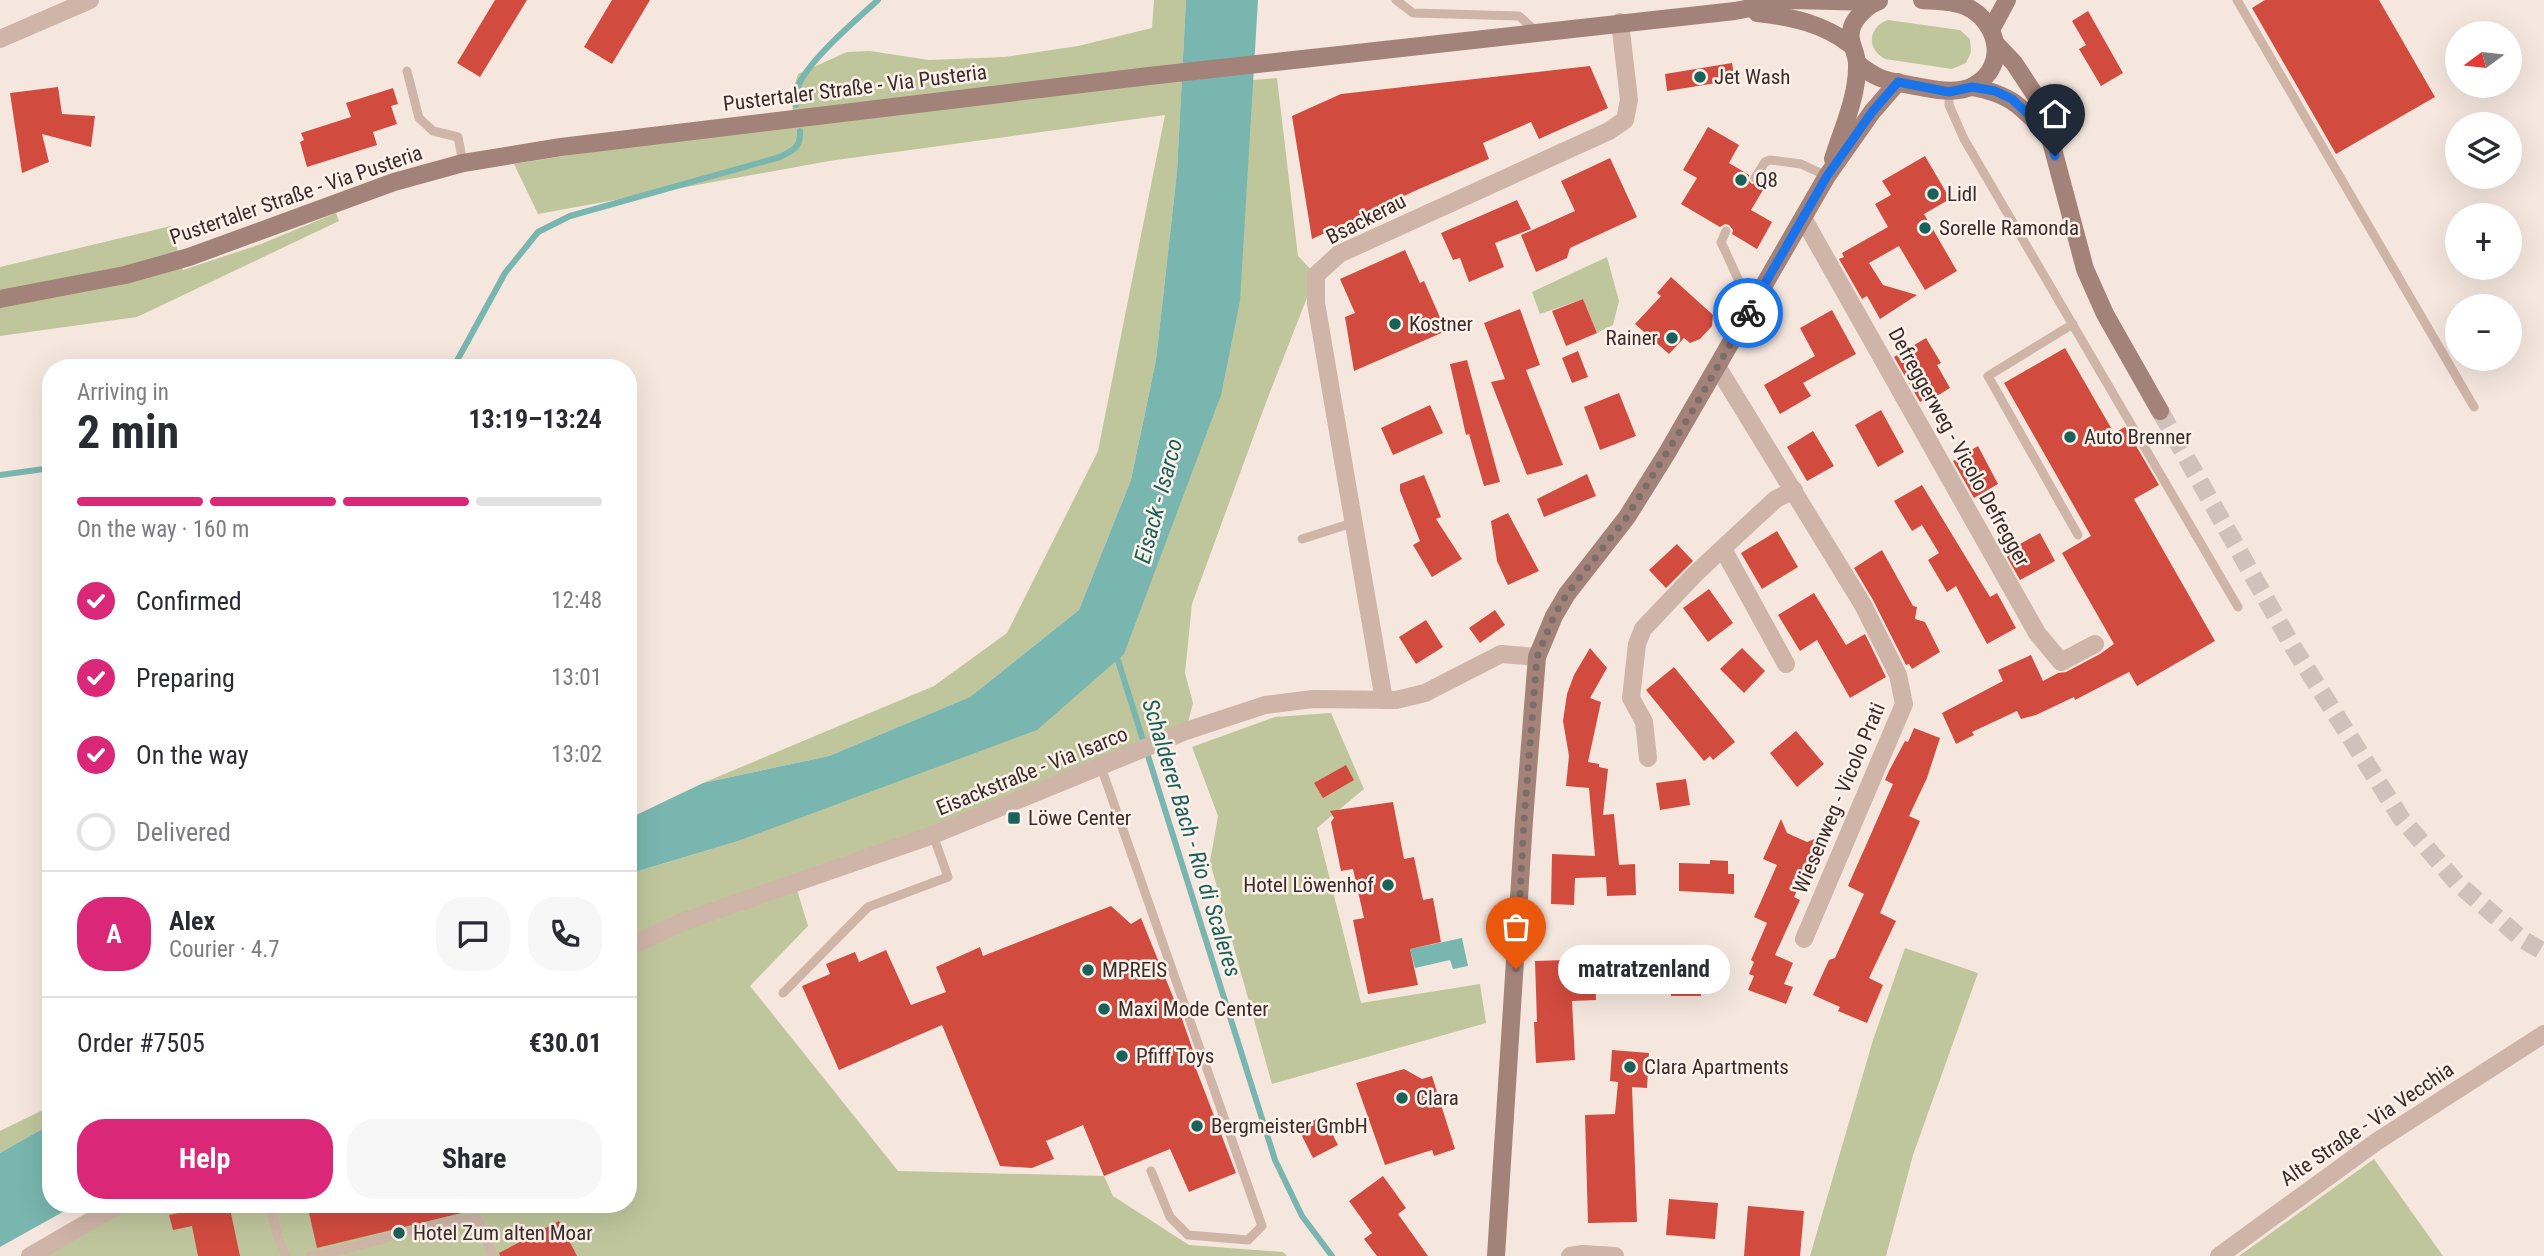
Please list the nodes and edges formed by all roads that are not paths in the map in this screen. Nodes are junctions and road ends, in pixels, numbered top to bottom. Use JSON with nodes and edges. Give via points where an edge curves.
{"nodes":[{"id":1,"x":90,"y":0,"type":"edge"},
{"id":2,"x":1396,"y":0,"type":"edge"},
{"id":3,"x":1932,"y":0,"type":"edge"},
{"id":4,"x":2007,"y":0,"type":"edge"},
{"id":5,"x":2237,"y":0,"type":"edge"},
{"id":6,"x":1878,"y":1,"type":"edge"},
{"id":7,"x":1734,"y":6,"type":"edge"},
{"id":8,"x":1620,"y":22,"type":"junction"},
{"id":9,"x":1537,"y":32,"type":"junction"},
{"id":10,"x":1993,"y":35,"type":"junction"},
{"id":11,"x":0,"y":39,"type":"edge"},
{"id":12,"x":1851,"y":45,"type":"junction"},
{"id":13,"x":1857,"y":63,"type":"junction"},
{"id":14,"x":407,"y":71,"type":"dead end"},
{"id":15,"x":1898,"y":82,"type":"junction"},
{"id":16,"x":1972,"y":87,"type":"junction"},
{"id":17,"x":1949,"y":92,"type":"junction"},
{"id":18,"x":2048,"y":133,"type":"junction"},
{"id":19,"x":463,"y":163,"type":"junction"},
{"id":20,"x":1827,"y":176,"type":"junction"},
{"id":21,"x":1755,"y":178,"type":"dead end"},
{"id":22,"x":1803,"y":218,"type":"junction"},
{"id":23,"x":1726,"y":230,"type":"dead end"},
{"id":24,"x":0,"y":299,"type":"edge"},
{"id":25,"x":1751,"y":307,"type":"junction"},
{"id":26,"x":2073,"y":324,"type":"junction"},
{"id":27,"x":1718,"y":368,"type":"junction"},
{"id":28,"x":2474,"y":407,"type":"dead end"},
{"id":29,"x":2160,"y":411,"type":"tunnel mouth"},
{"id":30,"x":1794,"y":490,"type":"junction"},
{"id":31,"x":1355,"y":530,"type":"junction"},
{"id":32,"x":2078,"y":535,"type":"dead end"},
{"id":33,"x":1302,"y":539,"type":"dead end"},
{"id":34,"x":1723,"y":549,"type":"junction"},
{"id":35,"x":2238,"y":607,"type":"dead end"},
{"id":36,"x":2095,"y":644,"type":"dead end"},
{"id":37,"x":1537,"y":657,"type":"junction"},
{"id":38,"x":1786,"y":664,"type":"dead end"},
{"id":39,"x":1384,"y":700,"type":"junction"},
{"id":40,"x":1648,"y":758,"type":"dead end"},
{"id":41,"x":1108,"y":764,"type":"junction"},
{"id":42,"x":933,"y":835,"type":"junction"},
{"id":43,"x":1804,"y":939,"type":"dead end"},
{"id":44,"x":637,"y":943,"type":"edge"},
{"id":45,"x":783,"y":993,"type":"dead end"},
{"id":46,"x":2544,"y":1034,"type":"edge"},
{"id":47,"x":1151,"y":1171,"type":"dead end"},
{"id":48,"x":104,"y":1213,"type":"edge"},
{"id":49,"x":271,"y":1213,"type":"edge"},
{"id":50,"x":30,"y":1256,"type":"edge"},
{"id":51,"x":286,"y":1256,"type":"edge"},
{"id":52,"x":310,"y":1256,"type":"edge"},
{"id":53,"x":494,"y":1256,"type":"edge"},
{"id":54,"x":1496,"y":1256,"type":"edge"},
{"id":55,"x":1570,"y":1256,"type":"edge"},
{"id":56,"x":1615,"y":1256,"type":"edge"},
{"id":57,"x":2219,"y":1256,"type":"edge"}],
"edges":[{"from":1,"to":11,"type":"street"},
{"from":2,"to":9,"type":"lane","via":[[1413,13],[1519,16]]},
{"from":3,"to":10,"type":"main road","via":[[1963,5],[1980,15]]},
{"from":4,"to":10,"type":"main road"},
{"from":5,"to":28,"type":"lane"},
{"from":6,"to":7,"type":"main road","name":"Pustertaler Straße - Via Pusteria","via":[[1792,0]]},
{"from":6,"to":12,"type":"main road","via":[[1852,27]]},
{"from":7,"to":8,"type":"main road","name":"Pustertaler Straße - Via Pusteria"},
{"from":7,"to":12,"type":"main road","name":"Pustertaler Straße - Via Pusteria","via":[[1791,17],[1829,30]]},
{"from":8,"to":9,"type":"main road","name":"Pustertaler Straße - Via Pusteria"},
{"from":8,"to":31,"type":"street","name":"Bsackerau","via":[[1629,100],[1625,120],[1339,254],[1316,275],[1316,303]]},
{"from":9,"to":19,"type":"main road","name":"Pustertaler Straße - Via Pusteria","via":[[582,144]]},
{"from":10,"to":16,"type":"main road","via":[[1995,58],[1990,74]]},
{"from":10,"to":18,"type":"main road","via":[[2041,104]]},
{"from":12,"to":13,"type":"main road"},
{"from":13,"to":15,"type":"main road","via":[[1875,78]]},
{"from":13,"to":20,"type":"main road","via":[[1851,102]]},
{"from":14,"to":19,"type":"lane","via":[[419,118],[433,131],[458,137]]},
{"from":15,"to":17,"type":"main road"},
{"from":15,"to":20,"type":"main road"},
{"from":16,"to":17,"type":"main road"},
{"from":16,"to":18,"type":"main road","via":[[2012,99]]},
{"from":17,"to":26,"type":"lane","via":[[1949,105],[1960,131]]},
{"from":18,"to":29,"type":"main road","via":[[2085,269]]},
{"from":19,"to":24,"type":"main road","name":"Pustertaler Straße - Via Pusteria","via":[[394,182],[189,257],[125,275]]},
{"from":20,"to":21,"type":"lane","via":[[1801,164],[1770,160]]},
{"from":20,"to":22,"type":"main road"},
{"from":22,"to":25,"type":"main road"},
{"from":22,"to":36,"type":"street","name":"Defreggerweg - Vicolo Defregger","via":[[2037,633],[2061,662]]},
{"from":23,"to":25,"type":"lane","via":[[1721,242]]},
{"from":25,"to":27,"type":"main road"},
{"from":26,"to":32,"type":"lane","via":[[1988,376]]},
{"from":26,"to":35,"type":"lane"},
{"from":27,"to":30,"type":"street","name":"Wiesenweg - Vicolo Prati"},
{"from":27,"to":37,"type":"main road","via":[[1627,517],[1567,594]]},
{"from":30,"to":34,"type":"street","via":[[1776,499]]},
{"from":30,"to":43,"type":"street","name":"Wiesenweg - Vicolo Prati","via":[[1899,675],[1904,704]]},
{"from":31,"to":33,"type":"lane","via":[[1346,525]]},
{"from":31,"to":39,"type":"street","name":"Bsackerau"},
{"from":34,"to":38,"type":"street"},
{"from":34,"to":40,"type":"street","via":[[1651,618],[1637,644],[1632,698],[1644,722]]},
{"from":37,"to":39,"type":"street","name":"Eisackstraße - Via Isarco","via":[[1501,654],[1425,693]]},
{"from":37,"to":54,"type":"main road"},
{"from":39,"to":41,"type":"street","name":"Eisackstraße - Via Isarco","via":[[1265,705]]},
{"from":41,"to":42,"type":"street","name":"Eisackstraße - Via Isarco"},
{"from":41,"to":47,"type":"lane","via":[[1262,1226],[1248,1240],[1188,1235],[1170,1217]]},
{"from":42,"to":44,"type":"street","name":"Eisackstraße - Via Isarco","via":[[685,921]]},
{"from":42,"to":45,"type":"lane","via":[[948,877],[868,907]]},
{"from":46,"to":57,"type":"street","name":"Alte Straße - Via Vecchia","via":[[2376,1142]]},
{"from":48,"to":50,"type":"street"},
{"from":49,"to":51,"type":"lane"},
{"from":52,"to":53,"type":"lane","via":[[446,1220],[477,1218]]},
{"from":55,"to":56,"type":"street"}]}
